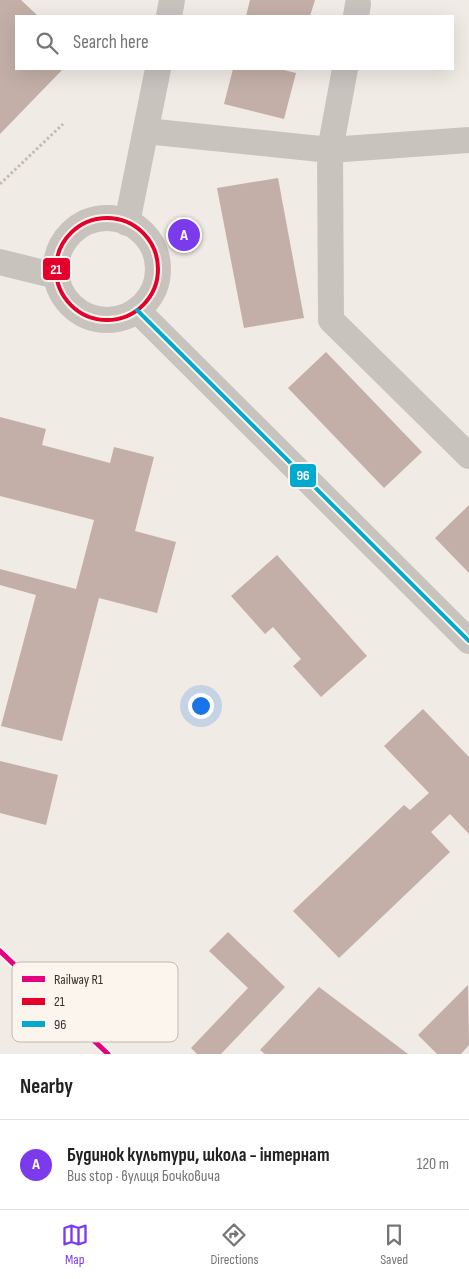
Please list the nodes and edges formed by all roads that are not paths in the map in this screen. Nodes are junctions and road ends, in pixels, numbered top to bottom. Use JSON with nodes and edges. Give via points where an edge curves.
{"nodes":[{"id":1,"x":172,"y":0,"type":"edge"},
{"id":2,"x":169,"y":15,"type":"edge"},
{"id":3,"x":158,"y":70,"type":"edge"},
{"id":4,"x":346,"y":70,"type":"edge"},
{"id":5,"x":146,"y":131,"type":"junction"},
{"id":6,"x":469,"y":140,"type":"edge"},
{"id":7,"x":330,"y":150,"type":"junction"},
{"id":8,"x":127,"y":222,"type":"junction"},
{"id":9,"x":0,"y":262,"type":"edge"},
{"id":10,"x":56,"y":276,"type":"junction"},
{"id":11,"x":137,"y":310,"type":"junction"},
{"id":12,"x":469,"y":456,"type":"edge"},
{"id":13,"x":469,"y":641,"type":"edge"}],
"edges":[{"from":1,"to":2,"type":"street"},
{"from":3,"to":5,"type":"street"},
{"from":4,"to":7,"type":"street"},
{"from":5,"to":7,"type":"street"},
{"from":5,"to":8,"type":"street"},
{"from":6,"to":7,"type":"street"},
{"from":7,"to":12,"type":"street","via":[[331,320]]},
{"from":8,"to":10,"type":"street","via":[[112,218],[82,224],[61,246]]},
{"from":8,"to":11,"type":"street","via":[[150,242],[158,271],[148,300]]},
{"from":9,"to":10,"type":"street"},
{"from":10,"to":11,"type":"street","via":[[61,293],[72,307],[87,316],[104,321],[122,318]]},
{"from":11,"to":13,"type":"street"}]}
